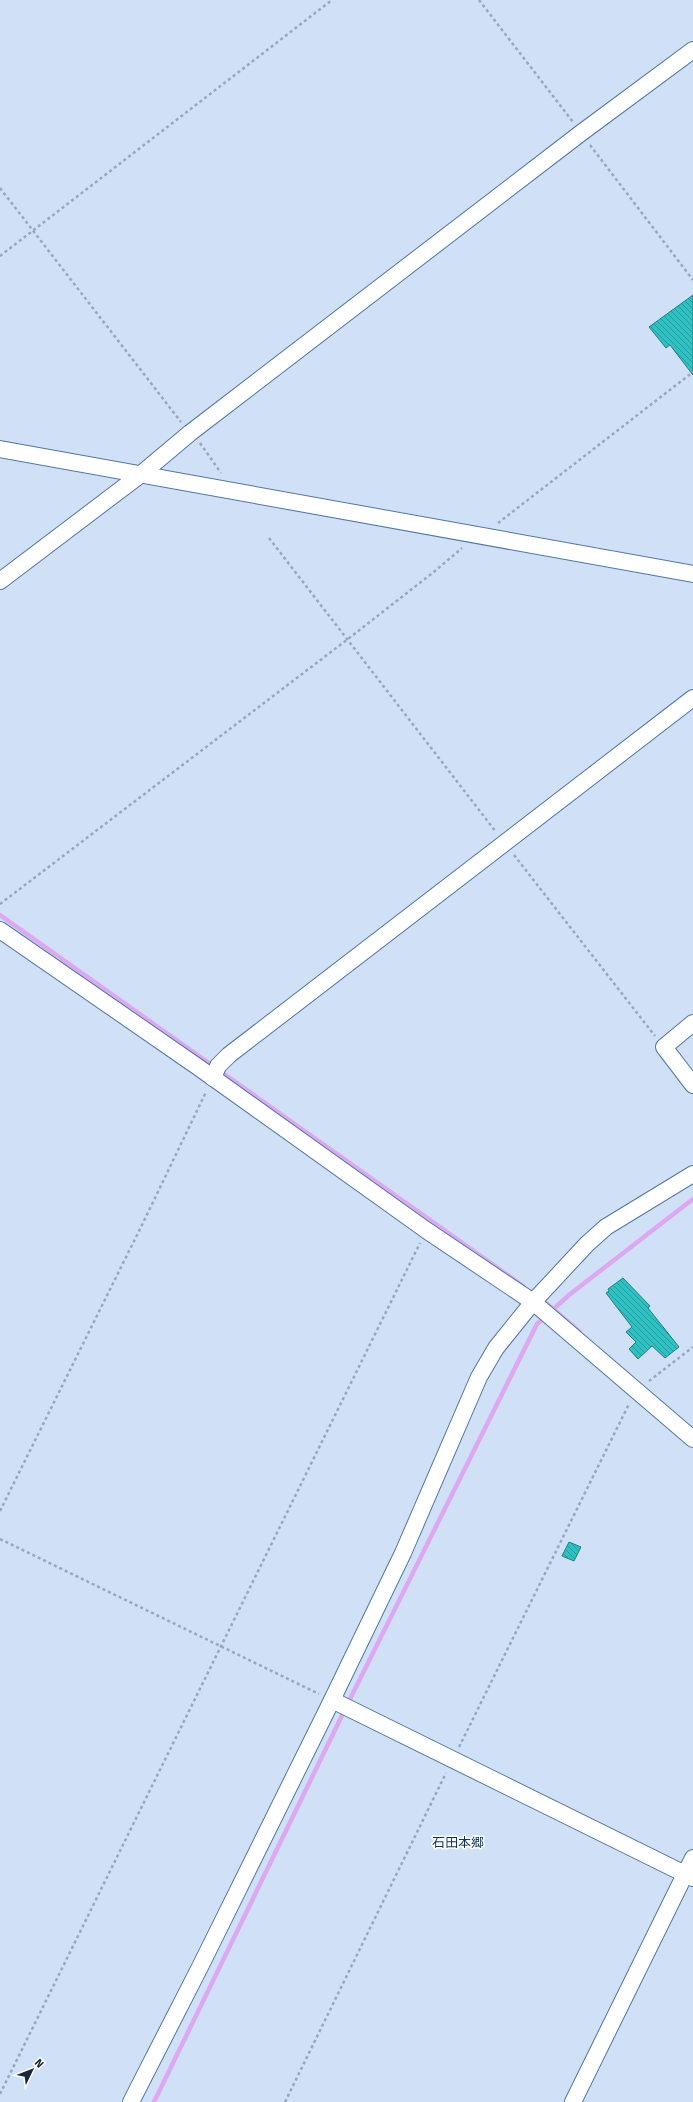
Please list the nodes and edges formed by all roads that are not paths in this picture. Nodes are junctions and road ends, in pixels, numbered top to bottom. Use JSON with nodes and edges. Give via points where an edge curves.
{"nodes":[{"id":1,"x":693,"y":50,"type":"edge"},
{"id":2,"x":0,"y":449,"type":"edge"},
{"id":3,"x":140,"y":475,"type":"junction"},
{"id":4,"x":693,"y":574,"type":"edge"},
{"id":5,"x":0,"y":582,"type":"edge"},
{"id":6,"x":693,"y":698,"type":"edge"},
{"id":7,"x":0,"y":930,"type":"edge"},
{"id":8,"x":693,"y":1024,"type":"edge"},
{"id":9,"x":213,"y":1078,"type":"junction"},
{"id":10,"x":693,"y":1085,"type":"edge"},
{"id":11,"x":693,"y":1174,"type":"edge"},
{"id":12,"x":533,"y":1302,"type":"junction"},
{"id":13,"x":693,"y":1439,"type":"edge"},
{"id":14,"x":332,"y":1700,"type":"junction"},
{"id":15,"x":693,"y":1858,"type":"edge"},
{"id":16,"x":689,"y":1876,"type":"edge"},
{"id":17,"x":131,"y":2102,"type":"edge"},
{"id":18,"x":574,"y":2102,"type":"edge"}],
"edges":[{"from":1,"to":3,"type":"street","via":[[191,432]]},
{"from":2,"to":3,"type":"street"},
{"from":3,"to":4,"type":"street"},
{"from":3,"to":5,"type":"street"},
{"from":6,"to":9,"type":"street","via":[[229,1055],[218,1066]]},
{"from":7,"to":9,"type":"street"},
{"from":8,"to":10,"type":"street","via":[[664,1047]]},
{"from":9,"to":12,"type":"street","via":[[426,1230]]},
{"from":11,"to":12,"type":"street","via":[[606,1227],[586,1244]]},
{"from":12,"to":13,"type":"street"},
{"from":12,"to":14,"type":"street","via":[[496,1348],[479,1377],[406,1546]]},
{"from":14,"to":16,"type":"street"},
{"from":14,"to":17,"type":"street"},
{"from":15,"to":16,"type":"street"},
{"from":16,"to":18,"type":"street"}]}
